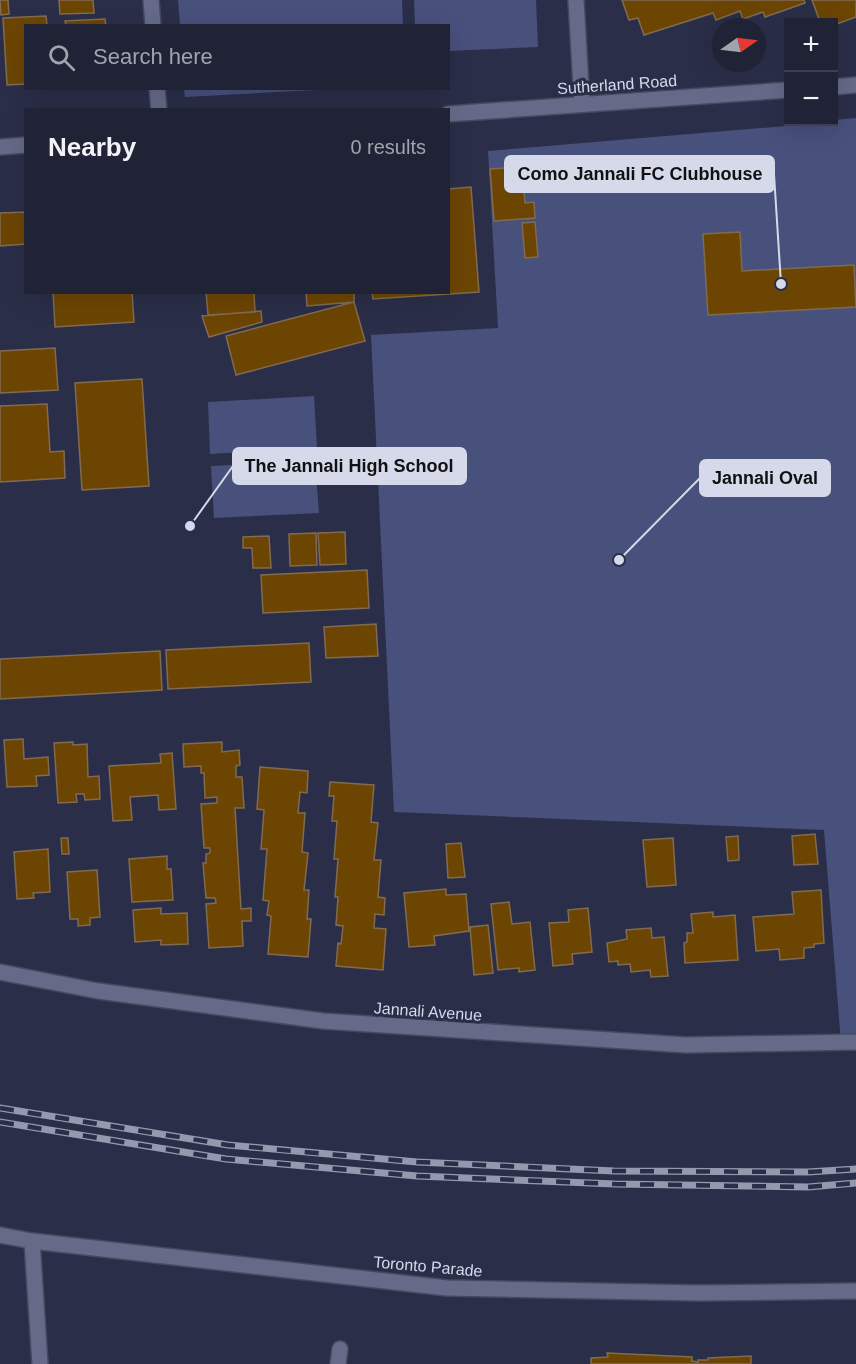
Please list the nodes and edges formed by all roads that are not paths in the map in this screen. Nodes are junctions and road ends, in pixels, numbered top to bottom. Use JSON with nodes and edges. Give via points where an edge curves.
{"nodes":[{"id":1,"x":151,"y":0,"type":"edge"},
{"id":2,"x":577,"y":0,"type":"edge"},
{"id":3,"x":153,"y":24,"type":"edge"},
{"id":4,"x":856,"y":85,"type":"edge"},
{"id":5,"x":838,"y":87,"type":"edge"},
{"id":6,"x":157,"y":90,"type":"edge"},
{"id":7,"x":784,"y":90,"type":"edge"},
{"id":8,"x":582,"y":105,"type":"junction"},
{"id":9,"x":159,"y":108,"type":"edge"},
{"id":10,"x":450,"y":114,"type":"edge"},
{"id":11,"x":24,"y":145,"type":"edge"},
{"id":12,"x":0,"y":147,"type":"edge"},
{"id":13,"x":0,"y":972,"type":"edge"},
{"id":14,"x":856,"y":1042,"type":"edge"},
{"id":15,"x":0,"y":1235,"type":"edge"},
{"id":16,"x":32,"y":1241,"type":"junction"},
{"id":17,"x":856,"y":1291,"type":"edge"},
{"id":18,"x":40,"y":1364,"type":"edge"}],
"edges":[{"from":1,"to":3,"type":"street"},
{"from":2,"to":8,"type":"street"},
{"from":4,"to":5,"type":"street"},
{"from":6,"to":9,"type":"street"},
{"from":7,"to":8,"type":"street","name":"Sutherland Road"},
{"from":8,"to":10,"type":"street","name":"Sutherland Road"},
{"from":11,"to":12,"type":"street"},
{"from":13,"to":14,"type":"street","name":"Jannali Avenue","via":[[98,991],[324,1021],[686,1045]]},
{"from":15,"to":16,"type":"street","name":"Toronto Parade"},
{"from":16,"to":17,"type":"street","name":"Toronto Parade","via":[[447,1288],[699,1293]]},
{"from":16,"to":18,"type":"street"}]}
